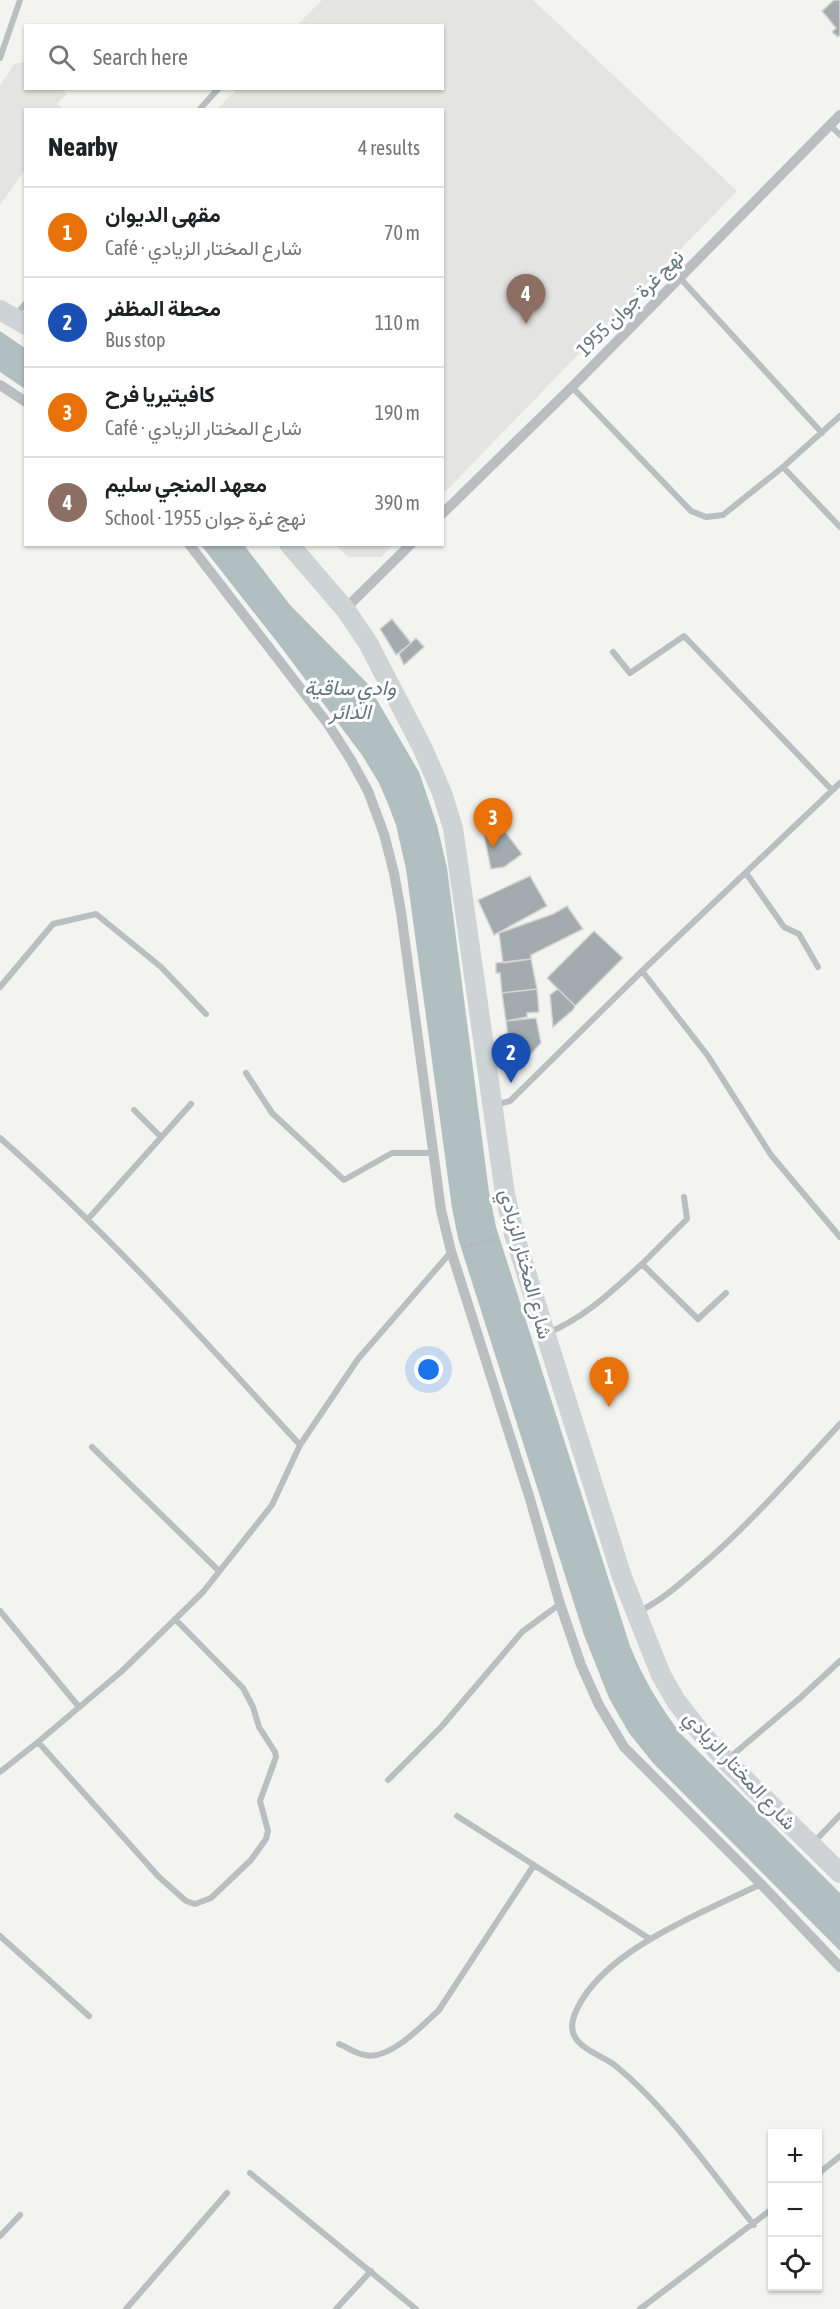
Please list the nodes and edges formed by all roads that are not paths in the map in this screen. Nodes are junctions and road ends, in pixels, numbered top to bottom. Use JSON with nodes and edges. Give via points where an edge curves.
{"nodes":[{"id":1,"x":20,"y":0,"type":"edge"},
{"id":2,"x":0,"y":58,"type":"edge"},
{"id":3,"x":217,"y":90,"type":"edge"},
{"id":4,"x":201,"y":108,"type":"edge"},
{"id":5,"x":840,"y":115,"type":"edge"},
{"id":6,"x":830,"y":125,"type":"junction"},
{"id":7,"x":840,"y":135,"type":"edge"},
{"id":8,"x":680,"y":278,"type":"junction"},
{"id":9,"x":0,"y":385,"type":"edge"},
{"id":10,"x":572,"y":387,"type":"junction"},
{"id":11,"x":24,"y":401,"type":"edge"},
{"id":12,"x":840,"y":416,"type":"edge"},
{"id":13,"x":822,"y":433,"type":"junction"},
{"id":14,"x":783,"y":467,"type":"junction"},
{"id":15,"x":444,"y":512,"type":"edge"},
{"id":16,"x":840,"y":527,"type":"edge"},
{"id":17,"x":191,"y":546,"type":"edge"},
{"id":18,"x":291,"y":546,"type":"edge"},
{"id":19,"x":409,"y":546,"type":"edge"},
{"id":20,"x":345,"y":609,"type":"junction"},
{"id":21,"x":613,"y":652,"type":"dead end"},
{"id":22,"x":840,"y":783,"type":"edge"},
{"id":23,"x":832,"y":790,"type":"junction"},
{"id":24,"x":746,"y":873,"type":"junction"},
{"id":25,"x":818,"y":968,"type":"dead end"},
{"id":26,"x":642,"y":971,"type":"junction"},
{"id":27,"x":0,"y":987,"type":"edge"},
{"id":28,"x":206,"y":1014,"type":"dead end"},
{"id":29,"x":246,"y":1073,"type":"dead end"},
{"id":30,"x":190,"y":1104,"type":"dead end"},
{"id":31,"x":492,"y":1106,"type":"junction"},
{"id":32,"x":135,"y":1110,"type":"dead end"},
{"id":33,"x":161,"y":1137,"type":"junction"},
{"id":34,"x":0,"y":1138,"type":"edge"},
{"id":35,"x":434,"y":1153,"type":"junction"},
{"id":36,"x":684,"y":1197,"type":"dead end"},
{"id":37,"x":88,"y":1219,"type":"junction"},
{"id":38,"x":840,"y":1237,"type":"edge"},
{"id":39,"x":451,"y":1251,"type":"junction"},
{"id":40,"x":642,"y":1264,"type":"junction"},
{"id":41,"x":726,"y":1293,"type":"dead end"},
{"id":42,"x":545,"y":1335,"type":"junction"},
{"id":43,"x":840,"y":1424,"type":"edge"},
{"id":44,"x":300,"y":1445,"type":"junction"},
{"id":45,"x":93,"y":1447,"type":"dead end"},
{"id":46,"x":219,"y":1571,"type":"junction"},
{"id":47,"x":560,"y":1604,"type":"junction"},
{"id":48,"x":0,"y":1611,"type":"edge"},
{"id":49,"x":636,"y":1614,"type":"junction"},
{"id":50,"x":175,"y":1619,"type":"junction"},
{"id":51,"x":840,"y":1661,"type":"edge"},
{"id":52,"x":79,"y":1707,"type":"junction"},
{"id":53,"x":38,"y":1742,"type":"junction"},
{"id":54,"x":726,"y":1761,"type":"junction"},
{"id":55,"x":0,"y":1772,"type":"edge"},
{"id":56,"x":388,"y":1780,"type":"dead end"},
{"id":57,"x":840,"y":1815,"type":"edge"},
{"id":58,"x":457,"y":1816,"type":"dead end"},
{"id":59,"x":811,"y":1845,"type":"junction"},
{"id":60,"x":534,"y":1865,"type":"junction"},
{"id":61,"x":840,"y":1873,"type":"edge"},
{"id":62,"x":761,"y":1884,"type":"junction"},
{"id":63,"x":0,"y":1936,"type":"edge"},
{"id":64,"x":650,"y":1939,"type":"junction"},
{"id":65,"x":840,"y":1967,"type":"edge"},
{"id":66,"x":88,"y":2016,"type":"dead end"},
{"id":67,"x":339,"y":2044,"type":"dead end"},
{"id":68,"x":840,"y":2156,"type":"edge"},
{"id":69,"x":822,"y":2171,"type":"edge"},
{"id":70,"x":250,"y":2173,"type":"dead end"},
{"id":71,"x":227,"y":2193,"type":"dead end"},
{"id":72,"x":768,"y":2213,"type":"edge"},
{"id":73,"x":20,"y":2215,"type":"dead end"},
{"id":74,"x":753,"y":2224,"type":"junction"},
{"id":75,"x":0,"y":2236,"type":"edge"},
{"id":76,"x":371,"y":2271,"type":"junction"},
{"id":77,"x":126,"y":2309,"type":"edge"},
{"id":78,"x":336,"y":2309,"type":"edge"},
{"id":79,"x":416,"y":2309,"type":"edge"},
{"id":80,"x":640,"y":2309,"type":"edge"}],
"edges":[{"from":1,"to":2,"type":"street"},
{"from":3,"to":4,"type":"street"},
{"from":5,"to":6,"type":"street","name":"نهج غرة جوان 1955"},
{"from":6,"to":7,"type":"street"},
{"from":6,"to":8,"type":"street","name":"نهج غرة جوان 1955"},
{"from":8,"to":10,"type":"street","name":"نهج غرة جوان 1955"},
{"from":8,"to":13,"type":"street"},
{"from":9,"to":11,"type":"street"},
{"from":10,"to":14,"type":"street","via":[[691,511],[706,516],[723,515]]},
{"from":10,"to":15,"type":"street","name":"نهج غرة جوان 1955"},
{"from":12,"to":13,"type":"street"},
{"from":13,"to":14,"type":"street"},
{"from":14,"to":16,"type":"street"},
{"from":17,"to":35,"type":"street","via":[[328,724],[368,791],[394,873]]},
{"from":18,"to":20,"type":"main road","name":"شارع المختار الزيادي"},
{"from":19,"to":20,"type":"street"},
{"from":20,"to":31,"type":"main road","name":"شارع المختار الزيادي","via":[[368,643],[422,747],[453,828]]},
{"from":21,"to":23,"type":"street","via":[[630,673],[684,636]]},
{"from":22,"to":23,"type":"street"},
{"from":23,"to":24,"type":"street"},
{"from":24,"to":25,"type":"street","via":[[784,927],[799,934]]},
{"from":24,"to":26,"type":"street"},
{"from":26,"to":31,"type":"street","via":[[510,1101]]},
{"from":26,"to":38,"type":"street","via":[[708,1056],[771,1155]]},
{"from":27,"to":28,"type":"street","via":[[53,924],[96,914],[161,967]]},
{"from":29,"to":35,"type":"street","via":[[272,1113],[344,1180],[392,1153]]},
{"from":30,"to":33,"type":"street"},
{"from":31,"to":42,"type":"main road","name":"شارع المختار الزيادي","via":[[514,1234]]},
{"from":32,"to":33,"type":"street"},
{"from":33,"to":37,"type":"street"},
{"from":34,"to":37,"type":"street"},
{"from":35,"to":39,"type":"street"},
{"from":36,"to":40,"type":"street","via":[[687,1219]]},
{"from":37,"to":44,"type":"street","via":[[187,1319]]},
{"from":39,"to":44,"type":"street","via":[[358,1359]]},
{"from":39,"to":47,"type":"street"},
{"from":40,"to":41,"type":"street","via":[[698,1319]]},
{"from":40,"to":42,"type":"street","via":[[573,1323]]},
{"from":42,"to":49,"type":"main road","name":"شارع المختار الزيادي"},
{"from":43,"to":49,"type":"street","via":[[728,1543],[662,1600]]},
{"from":44,"to":46,"type":"street","via":[[272,1505]]},
{"from":45,"to":46,"type":"street"},
{"from":46,"to":50,"type":"street"},
{"from":47,"to":56,"type":"street","via":[[522,1632],[442,1726]]},
{"from":47,"to":62,"type":"street","via":[[581,1665],[624,1747]]},
{"from":48,"to":52,"type":"street"},
{"from":49,"to":54,"type":"main road","name":"شارع المختار الزيادي","via":[[676,1701]]},
{"from":50,"to":52,"type":"street"},
{"from":50,"to":53,"type":"street","via":[[243,1688],[263,1736],[275,1752],[275,1763],[260,1801],[268,1831],[266,1839],[251,1860],[211,1898],[195,1904],[186,1901],[159,1877]]},
{"from":51,"to":54,"type":"street"},
{"from":52,"to":53,"type":"street"},
{"from":53,"to":55,"type":"street"},
{"from":54,"to":59,"type":"main road","name":"شارع المختار الزيادي"},
{"from":57,"to":59,"type":"street"},
{"from":58,"to":60,"type":"street"},
{"from":59,"to":61,"type":"main road","name":"شارع المختار الزيادي"},
{"from":60,"to":64,"type":"street"},
{"from":60,"to":67,"type":"street","via":[[439,2010],[379,2054],[366,2056]]},
{"from":62,"to":64,"type":"street"},
{"from":62,"to":65,"type":"street"},
{"from":63,"to":66,"type":"street"},
{"from":64,"to":74,"type":"street","via":[[594,1983],[572,2020],[573,2034],[581,2044],[613,2062],[658,2105]]},
{"from":68,"to":69,"type":"street"},
{"from":70,"to":76,"type":"street"},
{"from":71,"to":77,"type":"street"},
{"from":72,"to":74,"type":"street"},
{"from":73,"to":75,"type":"street"},
{"from":74,"to":80,"type":"street"},
{"from":76,"to":78,"type":"street"},
{"from":76,"to":79,"type":"street"}]}
